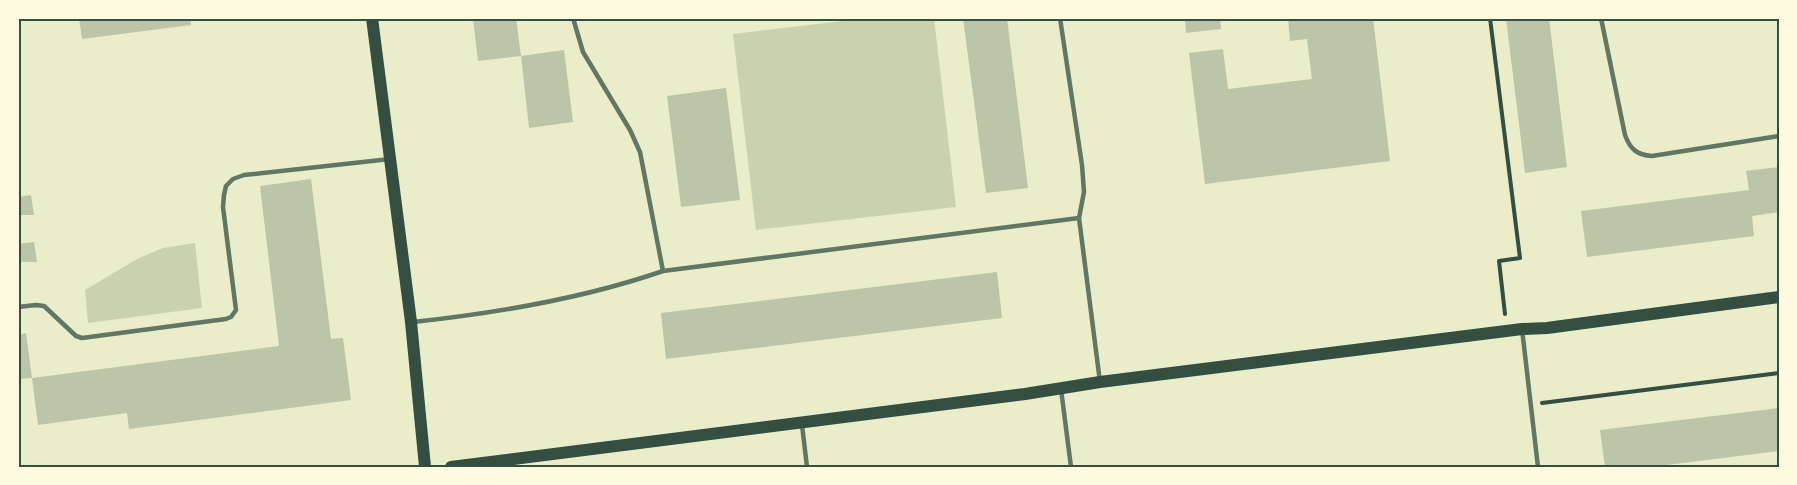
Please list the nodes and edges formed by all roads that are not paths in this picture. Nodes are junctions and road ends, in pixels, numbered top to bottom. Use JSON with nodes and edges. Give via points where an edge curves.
{"nodes":[{"id":1,"x":372,"y":18,"type":"edge"},
{"id":2,"x":573,"y":18,"type":"edge"},
{"id":3,"x":1060,"y":18,"type":"edge"},
{"id":4,"x":1601,"y":18,"type":"edge"},
{"id":5,"x":1779,"y":136,"type":"edge"},
{"id":6,"x":390,"y":159,"type":"junction"},
{"id":7,"x":1079,"y":218,"type":"junction"},
{"id":8,"x":663,"y":271,"type":"junction"},
{"id":9,"x":1779,"y":297,"type":"edge"},
{"id":10,"x":18,"y":307,"type":"edge"},
{"id":11,"x":411,"y":322,"type":"junction"},
{"id":12,"x":1522,"y":330,"type":"junction"},
{"id":13,"x":1100,"y":382,"type":"junction"},
{"id":14,"x":1060,"y":388,"type":"junction"},
{"id":15,"x":801,"y":422,"type":"junction"},
{"id":16,"x":425,"y":467,"type":"edge"},
{"id":17,"x":450,"y":467,"type":"edge"},
{"id":18,"x":807,"y":467,"type":"edge"},
{"id":19,"x":1071,"y":467,"type":"edge"},
{"id":20,"x":1538,"y":467,"type":"edge"}],
"edges":[{"from":1,"to":6,"type":"main road"},
{"from":2,"to":8,"type":"lane","via":[[583,52],[640,152]]},
{"from":3,"to":7,"type":"lane","via":[[1082,165],[1084,192]]},
{"from":4,"to":5,"type":"lane","via":[[1625,135],[1634,151],[1652,156]]},
{"from":6,"to":10,"type":"lane","via":[[233,178],[226,186],[223,207],[236,310],[226,320],[82,338],[44,306]]},
{"from":6,"to":11,"type":"main road"},
{"from":7,"to":8,"type":"lane"},
{"from":7,"to":13,"type":"lane"},
{"from":8,"to":11,"type":"lane","via":[[575,297]]},
{"from":9,"to":12,"type":"main road"},
{"from":11,"to":16,"type":"main road"},
{"from":12,"to":13,"type":"main road"},
{"from":12,"to":20,"type":"lane"},
{"from":13,"to":14,"type":"main road"},
{"from":14,"to":15,"type":"main road"},
{"from":14,"to":19,"type":"lane"},
{"from":15,"to":17,"type":"main road"},
{"from":15,"to":18,"type":"lane"}]}
